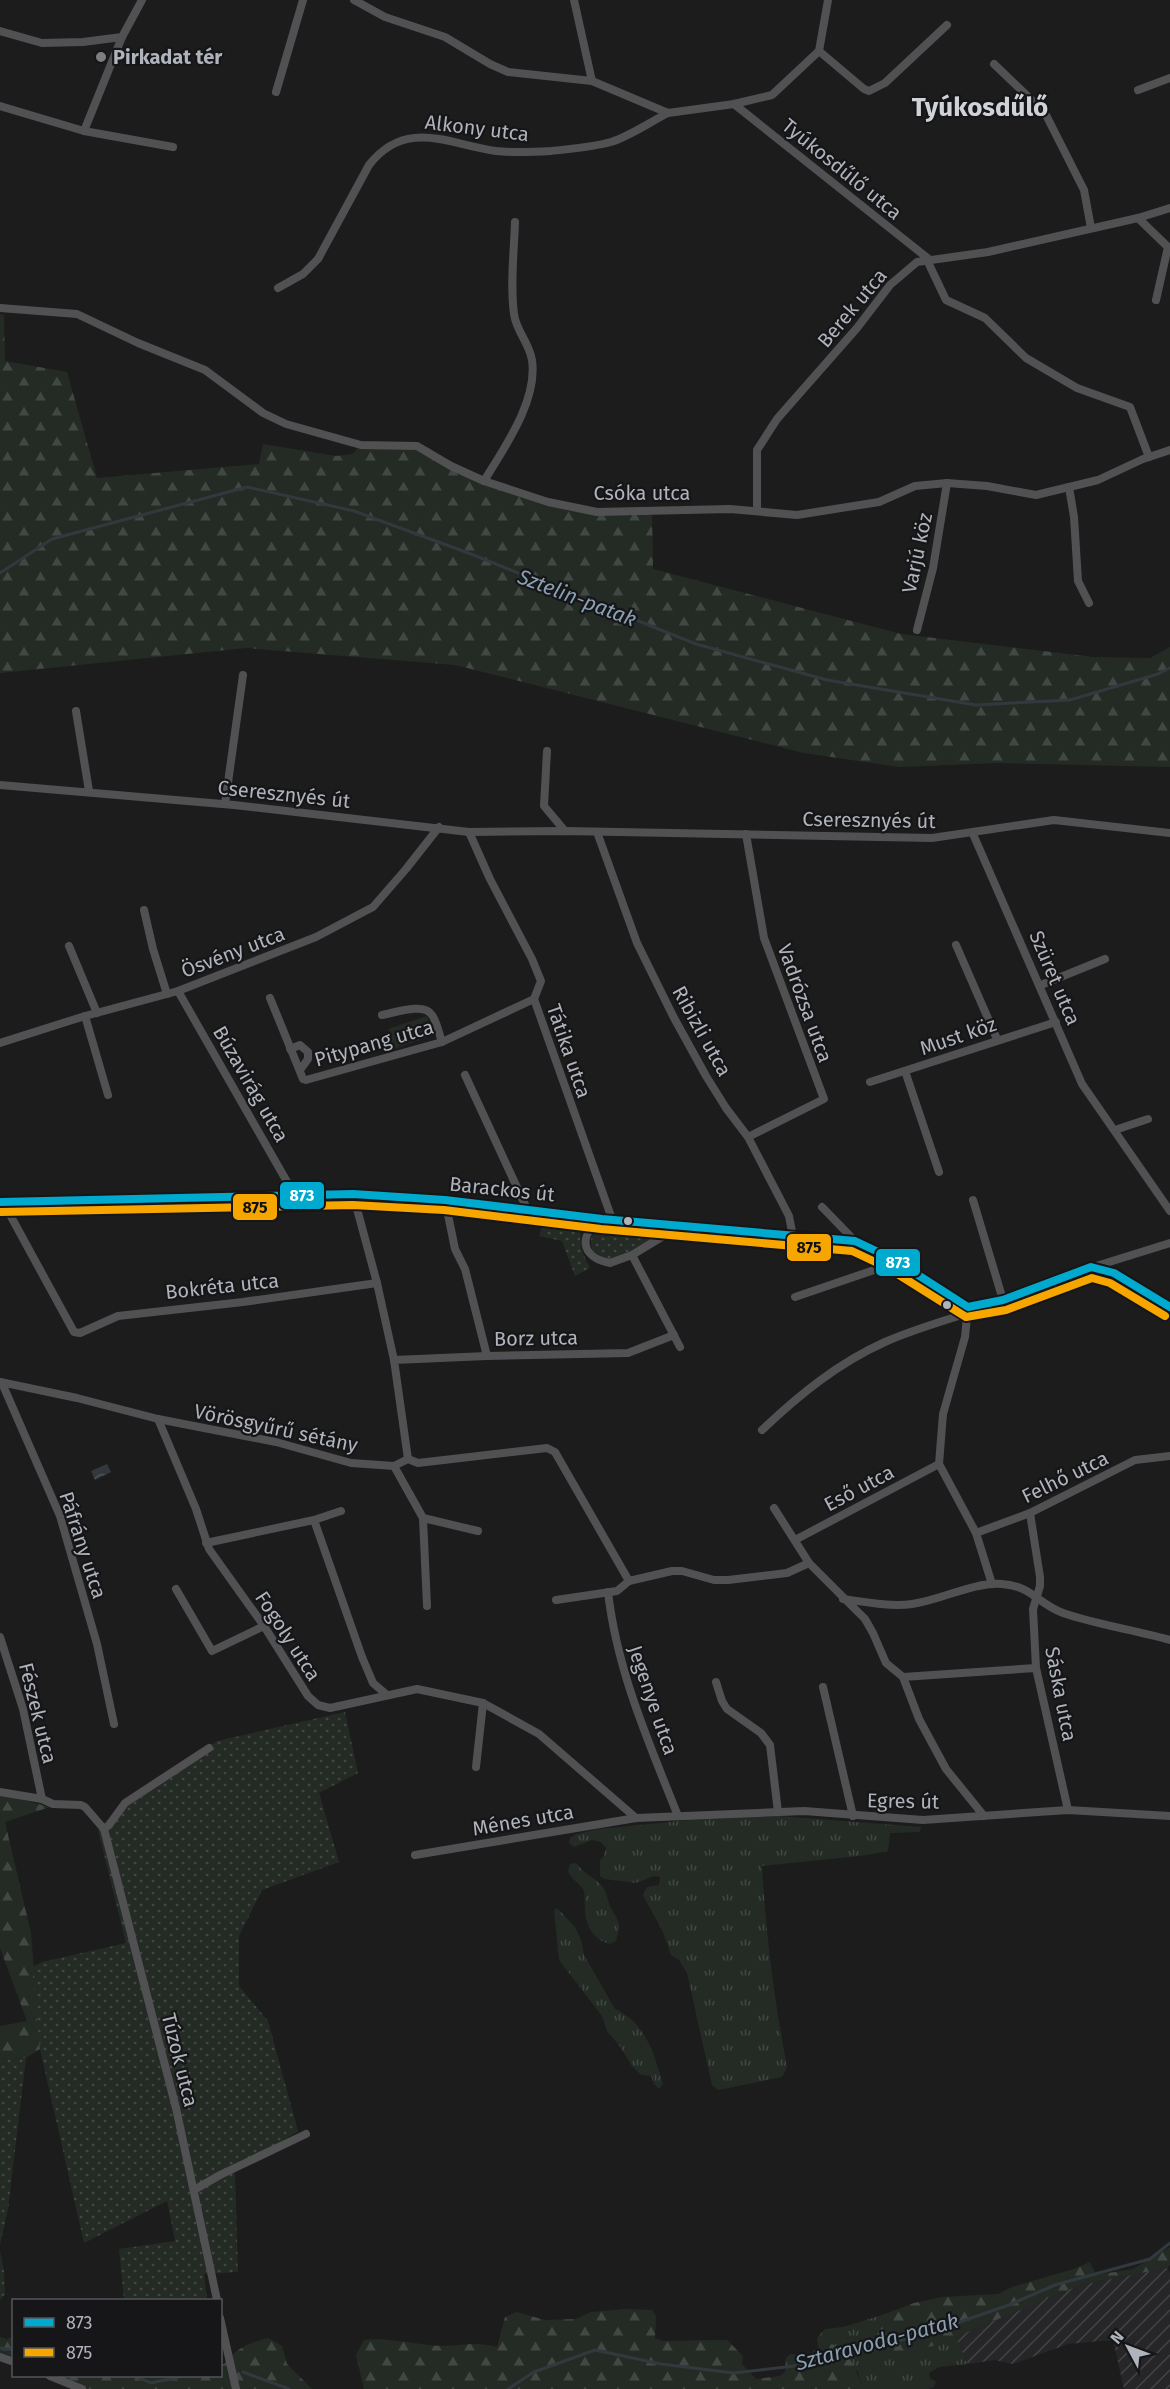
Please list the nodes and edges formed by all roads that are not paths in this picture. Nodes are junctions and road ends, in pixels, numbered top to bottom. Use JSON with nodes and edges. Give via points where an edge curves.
{"nodes":[{"id":1,"x":142,"y":0,"type":"edge"},
{"id":2,"x":303,"y":0,"type":"edge"},
{"id":3,"x":354,"y":0,"type":"edge"},
{"id":4,"x":574,"y":0,"type":"edge"},
{"id":5,"x":828,"y":0,"type":"edge"},
{"id":6,"x":947,"y":25,"type":"dead end"},
{"id":7,"x":0,"y":31,"type":"edge"},
{"id":8,"x":122,"y":37,"type":"junction"},
{"id":9,"x":819,"y":51,"type":"junction"},
{"id":10,"x":994,"y":64,"type":"dead end"},
{"id":11,"x":1170,"y":78,"type":"edge"},
{"id":12,"x":592,"y":81,"type":"junction"},
{"id":13,"x":1137,"y":90,"type":"dead end"},
{"id":14,"x":276,"y":92,"type":"dead end"},
{"id":15,"x":734,"y":104,"type":"junction"},
{"id":16,"x":0,"y":106,"type":"edge"},
{"id":17,"x":668,"y":113,"type":"junction"},
{"id":18,"x":84,"y":131,"type":"junction"},
{"id":19,"x":173,"y":147,"type":"dead end"},
{"id":20,"x":1170,"y":208,"type":"edge"},
{"id":21,"x":1138,"y":218,"type":"junction"},
{"id":22,"x":515,"y":222,"type":"dead end"},
{"id":23,"x":1091,"y":228,"type":"junction"},
{"id":24,"x":928,"y":260,"type":"junction"},
{"id":25,"x":278,"y":288,"type":"dead end"},
{"id":26,"x":1156,"y":300,"type":"dead end"},
{"id":27,"x":0,"y":308,"type":"edge"},
{"id":28,"x":1170,"y":450,"type":"edge"},
{"id":29,"x":1149,"y":457,"type":"junction"},
{"id":30,"x":484,"y":481,"type":"junction"},
{"id":31,"x":947,"y":483,"type":"junction"},
{"id":32,"x":1069,"y":487,"type":"junction"},
{"id":33,"x":757,"y":510,"type":"junction"},
{"id":34,"x":1089,"y":603,"type":"dead end"},
{"id":35,"x":917,"y":630,"type":"dead end"},
{"id":36,"x":243,"y":675,"type":"dead end"},
{"id":37,"x":76,"y":711,"type":"dead end"},
{"id":38,"x":547,"y":751,"type":"dead end"},
{"id":39,"x":0,"y":785,"type":"edge"},
{"id":40,"x":89,"y":791,"type":"junction"},
{"id":41,"x":225,"y":804,"type":"junction"},
{"id":42,"x":439,"y":827,"type":"junction"},
{"id":43,"x":565,"y":831,"type":"junction"},
{"id":44,"x":470,"y":832,"type":"junction"},
{"id":45,"x":597,"y":832,"type":"junction"},
{"id":46,"x":1170,"y":833,"type":"edge"},
{"id":47,"x":746,"y":834,"type":"junction"},
{"id":48,"x":973,"y":834,"type":"junction"},
{"id":49,"x":144,"y":910,"type":"dead end"},
{"id":50,"x":956,"y":945,"type":"dead end"},
{"id":51,"x":69,"y":946,"type":"dead end"},
{"id":52,"x":1105,"y":959,"type":"dead end"},
{"id":53,"x":1041,"y":985,"type":"junction"},
{"id":54,"x":178,"y":991,"type":"junction"},
{"id":55,"x":167,"y":994,"type":"junction"},
{"id":56,"x":270,"y":998,"type":"dead end"},
{"id":57,"x":534,"y":999,"type":"junction"},
{"id":58,"x":98,"y":1013,"type":"junction"},
{"id":59,"x":382,"y":1015,"type":"dead end"},
{"id":60,"x":85,"y":1016,"type":"junction"},
{"id":61,"x":1056,"y":1022,"type":"junction"},
{"id":62,"x":997,"y":1039,"type":"junction"},
{"id":63,"x":442,"y":1042,"type":"junction"},
{"id":64,"x":0,"y":1043,"type":"edge"},
{"id":65,"x":290,"y":1049,"type":"junction"},
{"id":66,"x":300,"y":1070,"type":"junction"},
{"id":67,"x":905,"y":1071,"type":"junction"},
{"id":68,"x":465,"y":1076,"type":"dead end"},
{"id":69,"x":870,"y":1082,"type":"dead end"},
{"id":70,"x":108,"y":1095,"type":"dead end"},
{"id":71,"x":1148,"y":1119,"type":"dead end"},
{"id":72,"x":1115,"y":1130,"type":"junction"},
{"id":73,"x":748,"y":1137,"type":"junction"},
{"id":74,"x":939,"y":1172,"type":"dead end"},
{"id":75,"x":294,"y":1194,"type":"junction"},
{"id":76,"x":353,"y":1194,"type":"junction"},
{"id":77,"x":445,"y":1200,"type":"junction"},
{"id":78,"x":973,"y":1200,"type":"dead end"},
{"id":79,"x":1,"y":1202,"type":"edge"},
{"id":80,"x":822,"y":1207,"type":"dead end"},
{"id":81,"x":527,"y":1209,"type":"junction"},
{"id":82,"x":1170,"y":1210,"type":"edge"},
{"id":83,"x":607,"y":1219,"type":"junction"},
{"id":84,"x":680,"y":1226,"type":"junction"},
{"id":85,"x":793,"y":1237,"type":"junction"},
{"id":86,"x":855,"y":1241,"type":"junction"},
{"id":87,"x":1170,"y":1243,"type":"edge"},
{"id":88,"x":632,"y":1255,"type":"junction"},
{"id":89,"x":892,"y":1259,"type":"junction"},
{"id":90,"x":1091,"y":1267,"type":"junction"},
{"id":91,"x":377,"y":1283,"type":"junction"},
{"id":92,"x":795,"y":1296,"type":"dead end"},
{"id":93,"x":1003,"y":1300,"type":"junction"},
{"id":94,"x":1170,"y":1306,"type":"edge"},
{"id":95,"x":968,"y":1310,"type":"junction"},
{"id":96,"x":674,"y":1335,"type":"junction"},
{"id":97,"x":680,"y":1347,"type":"dead end"},
{"id":98,"x":487,"y":1356,"type":"junction"},
{"id":99,"x":394,"y":1360,"type":"junction"},
{"id":100,"x":1,"y":1383,"type":"edge"},
{"id":101,"x":158,"y":1419,"type":"junction"},
{"id":102,"x":762,"y":1430,"type":"dead end"},
{"id":103,"x":1170,"y":1456,"type":"edge"},
{"id":104,"x":408,"y":1459,"type":"junction"},
{"id":105,"x":939,"y":1464,"type":"junction"},
{"id":106,"x":394,"y":1466,"type":"junction"},
{"id":107,"x":774,"y":1508,"type":"dead end"},
{"id":108,"x":341,"y":1510,"type":"dead end"},
{"id":109,"x":1030,"y":1513,"type":"junction"},
{"id":110,"x":423,"y":1518,"type":"junction"},
{"id":111,"x":314,"y":1520,"type":"junction"},
{"id":112,"x":478,"y":1531,"type":"dead end"},
{"id":113,"x":976,"y":1533,"type":"junction"},
{"id":114,"x":795,"y":1540,"type":"junction"},
{"id":115,"x":206,"y":1543,"type":"junction"},
{"id":116,"x":809,"y":1563,"type":"junction"},
{"id":117,"x":629,"y":1581,"type":"junction"},
{"id":118,"x":992,"y":1584,"type":"junction"},
{"id":119,"x":176,"y":1589,"type":"dead end"},
{"id":120,"x":608,"y":1592,"type":"junction"},
{"id":121,"x":1036,"y":1595,"type":"junction"},
{"id":122,"x":843,"y":1599,"type":"junction"},
{"id":123,"x":556,"y":1600,"type":"dead end"},
{"id":124,"x":427,"y":1606,"type":"dead end"},
{"id":125,"x":264,"y":1626,"type":"junction"},
{"id":126,"x":0,"y":1637,"type":"edge"},
{"id":127,"x":1170,"y":1640,"type":"edge"},
{"id":128,"x":1036,"y":1668,"type":"junction"},
{"id":129,"x":903,"y":1677,"type":"junction"},
{"id":130,"x":716,"y":1683,"type":"dead end"},
{"id":131,"x":823,"y":1687,"type":"dead end"},
{"id":132,"x":387,"y":1695,"type":"junction"},
{"id":133,"x":483,"y":1703,"type":"junction"},
{"id":134,"x":114,"y":1724,"type":"dead end"},
{"id":135,"x":209,"y":1748,"type":"dead end"},
{"id":136,"x":476,"y":1767,"type":"dead end"},
{"id":137,"x":0,"y":1792,"type":"edge"},
{"id":138,"x":42,"y":1798,"type":"junction"},
{"id":139,"x":1068,"y":1810,"type":"junction"},
{"id":140,"x":778,"y":1812,"type":"junction"},
{"id":141,"x":678,"y":1816,"type":"junction"},
{"id":142,"x":853,"y":1816,"type":"junction"},
{"id":143,"x":984,"y":1816,"type":"junction"},
{"id":144,"x":1170,"y":1816,"type":"edge"},
{"id":145,"x":636,"y":1818,"type":"junction"},
{"id":146,"x":104,"y":1829,"type":"junction"},
{"id":147,"x":415,"y":1855,"type":"dead end"},
{"id":148,"x":306,"y":2134,"type":"dead end"},
{"id":149,"x":194,"y":2190,"type":"junction"},
{"id":150,"x":217,"y":2299,"type":"edge"},
{"id":151,"x":222,"y":2327,"type":"edge"},
{"id":152,"x":52,"y":2377,"type":"edge"},
{"id":153,"x":82,"y":2389,"type":"edge"},
{"id":154,"x":236,"y":2389,"type":"edge"}],
"edges":[{"from":1,"to":8,"type":"street"},
{"from":2,"to":14,"type":"street"},
{"from":3,"to":12,"type":"street","via":[[385,17],[445,37],[508,72]]},
{"from":4,"to":12,"type":"street"},
{"from":5,"to":9,"type":"street"},
{"from":6,"to":9,"type":"street","via":[[885,83],[869,91]]},
{"from":7,"to":8,"type":"street","via":[[42,42]]},
{"from":8,"to":18,"type":"street"},
{"from":9,"to":15,"type":"street","via":[[772,95]]},
{"from":10,"to":23,"type":"street","via":[[1045,113],[1084,190]]},
{"from":11,"to":13,"type":"street"},
{"from":12,"to":17,"type":"street"},
{"from":15,"to":17,"type":"street"},
{"from":15,"to":24,"type":"street","name":"Tyúkosdűlő utca"},
{"from":16,"to":18,"type":"street"},
{"from":17,"to":25,"type":"street","name":"Alkony utca","via":[[611,142],[553,151],[497,151],[422,136],[388,146],[369,165],[318,259],[303,274]]},
{"from":18,"to":19,"type":"street"},
{"from":20,"to":21,"type":"street","name":"Berek utca"},
{"from":21,"to":23,"type":"street","name":"Berek utca"},
{"from":21,"to":26,"type":"street","via":[[1168,247]]},
{"from":22,"to":30,"type":"street","via":[[514,315],[532,359],[532,375],[511,437]]},
{"from":23,"to":24,"type":"street","name":"Berek utca","via":[[988,252]]},
{"from":24,"to":29,"type":"street","name":"Tyúkosdűlő utca","via":[[946,300],[985,318],[1026,358],[1077,388],[1130,407]]},
{"from":24,"to":33,"type":"street","name":"Berek utca","via":[[917,262],[890,285],[777,419],[757,450]]},
{"from":27,"to":30,"type":"street","name":"Csóka utca","via":[[77,314],[205,370],[263,413],[286,424],[361,445],[417,446]]},
{"from":28,"to":29,"type":"street","name":"Csóka utca"},
{"from":29,"to":32,"type":"street","name":"Csóka utca","via":[[1098,480]]},
{"from":30,"to":33,"type":"street","name":"Csóka utca","via":[[548,502],[597,512]]},
{"from":31,"to":32,"type":"street","name":"Csóka utca","via":[[1036,495]]},
{"from":31,"to":33,"type":"street","name":"Csóka utca","via":[[915,486],[879,502],[829,511],[797,515]]},
{"from":31,"to":35,"type":"street","name":"Varjú köz","via":[[933,568]]},
{"from":32,"to":34,"type":"street","via":[[1078,581]]},
{"from":36,"to":41,"type":"street"},
{"from":37,"to":40,"type":"street"},
{"from":38,"to":43,"type":"street","via":[[544,806]]},
{"from":39,"to":40,"type":"street","name":"Cseresznyés út"},
{"from":40,"to":41,"type":"street","name":"Cseresznyés út"},
{"from":41,"to":42,"type":"street","name":"Cseresznyés út"},
{"from":42,"to":44,"type":"street","name":"Cseresznyés út"},
{"from":42,"to":54,"type":"street","name":"Ösvény utca","via":[[373,907],[316,937]]},
{"from":43,"to":44,"type":"street","name":"Cseresznyés út"},
{"from":43,"to":45,"type":"street","name":"Cseresznyés út"},
{"from":44,"to":57,"type":"street","name":"Tátika utca","via":[[536,970],[540,981]]},
{"from":45,"to":47,"type":"street","name":"Cseresznyés út"},
{"from":45,"to":73,"type":"street","name":"Ribizli utca","via":[[637,943],[673,1016],[706,1076]]},
{"from":46,"to":48,"type":"street","name":"Cseresznyés út","via":[[1054,820]]},
{"from":47,"to":48,"type":"street","name":"Cseresznyés út","via":[[932,838]]},
{"from":47,"to":73,"type":"street","name":"Vadrózsa utca","via":[[764,938],[824,1099]]},
{"from":48,"to":53,"type":"street","name":"Szüret utca"},
{"from":49,"to":55,"type":"street"},
{"from":50,"to":62,"type":"street"},
{"from":51,"to":58,"type":"street"},
{"from":52,"to":53,"type":"street"},
{"from":53,"to":61,"type":"street","name":"Szüret utca"},
{"from":54,"to":55,"type":"street","name":"Ösvény utca"},
{"from":54,"to":75,"type":"street","name":"Búzavirág utca"},
{"from":55,"to":58,"type":"street","name":"Ösvény utca"},
{"from":56,"to":65,"type":"street","name":"Pitypang utca"},
{"from":57,"to":63,"type":"street","name":"Pitypang utca"},
{"from":57,"to":83,"type":"street","name":"Tátika utca"},
{"from":58,"to":60,"type":"street","name":"Ösvény utca"},
{"from":59,"to":63,"type":"street","via":[[426,1010],[432,1015]]},
{"from":60,"to":64,"type":"street","name":"Ösvény utca"},
{"from":60,"to":70,"type":"street"},
{"from":61,"to":62,"type":"street","name":"Must köz"},
{"from":61,"to":72,"type":"street","name":"Szüret utca","via":[[1082,1084]]},
{"from":62,"to":67,"type":"street","name":"Must köz"},
{"from":63,"to":66,"type":"street","name":"Pitypang utca","via":[[309,1079],[303,1079]]},
{"from":65,"to":66,"type":"street","name":"Pitypang utca"},
{"from":65,"to":66,"type":"street","via":[[300,1045],[308,1052]]},
{"from":67,"to":69,"type":"street","name":"Must köz"},
{"from":67,"to":74,"type":"street"},
{"from":68,"to":81,"type":"street"},
{"from":71,"to":72,"type":"street"},
{"from":72,"to":82,"type":"street","name":"Szüret utca"},
{"from":73,"to":85,"type":"street","name":"Ribizli utca","via":[[789,1216]]},
{"from":75,"to":76,"type":"street","name":"Barackos út"},
{"from":75,"to":79,"type":"street","name":"Barackos út"},
{"from":76,"to":77,"type":"street","name":"Barackos út"},
{"from":76,"to":91,"type":"street"},
{"from":77,"to":81,"type":"street","name":"Barackos út"},
{"from":77,"to":98,"type":"street","via":[[455,1249],[465,1269]]},
{"from":78,"to":93,"type":"street"},
{"from":79,"to":91,"type":"street","name":"Bokréta utca","via":[[74,1332],[118,1316]]},
{"from":80,"to":86,"type":"street","name":"Barackos út"},
{"from":81,"to":83,"type":"street","name":"Barackos út"},
{"from":83,"to":84,"type":"street","name":"Barackos út"},
{"from":83,"to":88,"type":"street","via":[[589,1229],[589,1252],[610,1263]]},
{"from":84,"to":85,"type":"street","name":"Barackos út"},
{"from":84,"to":88,"type":"street"},
{"from":85,"to":86,"type":"street","name":"Barackos út"},
{"from":86,"to":89,"type":"street","name":"Barackos út"},
{"from":87,"to":90,"type":"street"},
{"from":88,"to":96,"type":"street"},
{"from":89,"to":92,"type":"street","via":[[883,1267]]},
{"from":89,"to":95,"type":"street","name":"Barackos út"},
{"from":90,"to":93,"type":"street"},
{"from":90,"to":94,"type":"street","via":[[1114,1273]]},
{"from":91,"to":99,"type":"street"},
{"from":93,"to":95,"type":"street"},
{"from":95,"to":102,"type":"street","via":[[883,1343],[835,1369]]},
{"from":95,"to":105,"type":"street","via":[[965,1337],[943,1414]]},
{"from":96,"to":97,"type":"street"},
{"from":96,"to":98,"type":"street","name":"Borz utca","via":[[628,1353]]},
{"from":98,"to":99,"type":"street","name":"Borz utca"},
{"from":99,"to":104,"type":"street"},
{"from":100,"to":101,"type":"street","name":"Vörösgyűrű sétány"},
{"from":100,"to":134,"type":"street","name":"Páfrány utca","via":[[60,1516],[97,1644]]},
{"from":101,"to":106,"type":"street","name":"Vörösgyűrű sétány","via":[[276,1442],[351,1463]]},
{"from":101,"to":115,"type":"street","name":"Fogoly utca"},
{"from":103,"to":109,"type":"street","name":"Felhő utca","via":[[1136,1460]]},
{"from":104,"to":106,"type":"street"},
{"from":104,"to":117,"type":"street","via":[[418,1463],[547,1448],[555,1452]]},
{"from":105,"to":113,"type":"street"},
{"from":105,"to":114,"type":"street","name":"Eső utca"},
{"from":106,"to":110,"type":"street"},
{"from":107,"to":114,"type":"street"},
{"from":108,"to":111,"type":"street"},
{"from":109,"to":113,"type":"street","name":"Felhő utca"},
{"from":109,"to":121,"type":"street","name":"Sáska utca","via":[[1040,1577]]},
{"from":110,"to":112,"type":"street"},
{"from":110,"to":124,"type":"street"},
{"from":111,"to":115,"type":"street"},
{"from":111,"to":132,"type":"street","via":[[373,1683]]},
{"from":113,"to":118,"type":"street"},
{"from":114,"to":116,"type":"street"},
{"from":115,"to":125,"type":"street","name":"Fogoly utca"},
{"from":116,"to":117,"type":"street","via":[[787,1573],[762,1577],[714,1580],[672,1571]]},
{"from":116,"to":122,"type":"street"},
{"from":117,"to":120,"type":"street","via":[[617,1591]]},
{"from":118,"to":121,"type":"street","via":[[1012,1585]]},
{"from":118,"to":122,"type":"street","via":[[911,1604]]},
{"from":119,"to":125,"type":"street","via":[[212,1651]]},
{"from":120,"to":123,"type":"street"},
{"from":120,"to":141,"type":"street","name":"Jegenye utca","via":[[617,1652],[632,1701]]},
{"from":121,"to":127,"type":"street","via":[[1041,1602],[1063,1613]]},
{"from":121,"to":128,"type":"street","name":"Sáska utca","via":[[1032,1609]]},
{"from":122,"to":129,"type":"street","via":[[865,1619],[886,1664]]},
{"from":125,"to":132,"type":"street","name":"Fogoly utca","via":[[308,1696],[318,1705],[330,1708]]},
{"from":126,"to":138,"type":"street","name":"Fészek utca","via":[[23,1709]]},
{"from":128,"to":129,"type":"street"},
{"from":128,"to":139,"type":"street","name":"Sáska utca"},
{"from":129,"to":143,"type":"street","via":[[909,1698],[941,1759]]},
{"from":130,"to":140,"type":"street","via":[[727,1709],[761,1733],[773,1751]]},
{"from":131,"to":142,"type":"street"},
{"from":132,"to":133,"type":"street","name":"Fogoly utca","via":[[417,1689]]},
{"from":133,"to":136,"type":"street"},
{"from":133,"to":145,"type":"street","name":"Fogoly utca","via":[[539,1734]]},
{"from":135,"to":146,"type":"street","via":[[125,1803]]},
{"from":137,"to":138,"type":"street","name":"Túzok utca"},
{"from":138,"to":146,"type":"street","name":"Túzok utca","via":[[53,1804],[85,1807]]},
{"from":139,"to":143,"type":"street","name":"Egres út"},
{"from":139,"to":144,"type":"street","name":"Egres út"},
{"from":140,"to":141,"type":"street","name":"Egres út"},
{"from":140,"to":142,"type":"street","name":"Egres út"},
{"from":141,"to":145,"type":"street","name":"Egres út"},
{"from":142,"to":143,"type":"street","name":"Egres út","via":[[923,1820]]},
{"from":145,"to":147,"type":"street","name":"Ménes utca"},
{"from":146,"to":149,"type":"street","name":"Túzok utca"},
{"from":148,"to":149,"type":"street"},
{"from":149,"to":150,"type":"street","name":"Túzok utca"},
{"from":151,"to":154,"type":"street"},
{"from":152,"to":153,"type":"street"}]}
